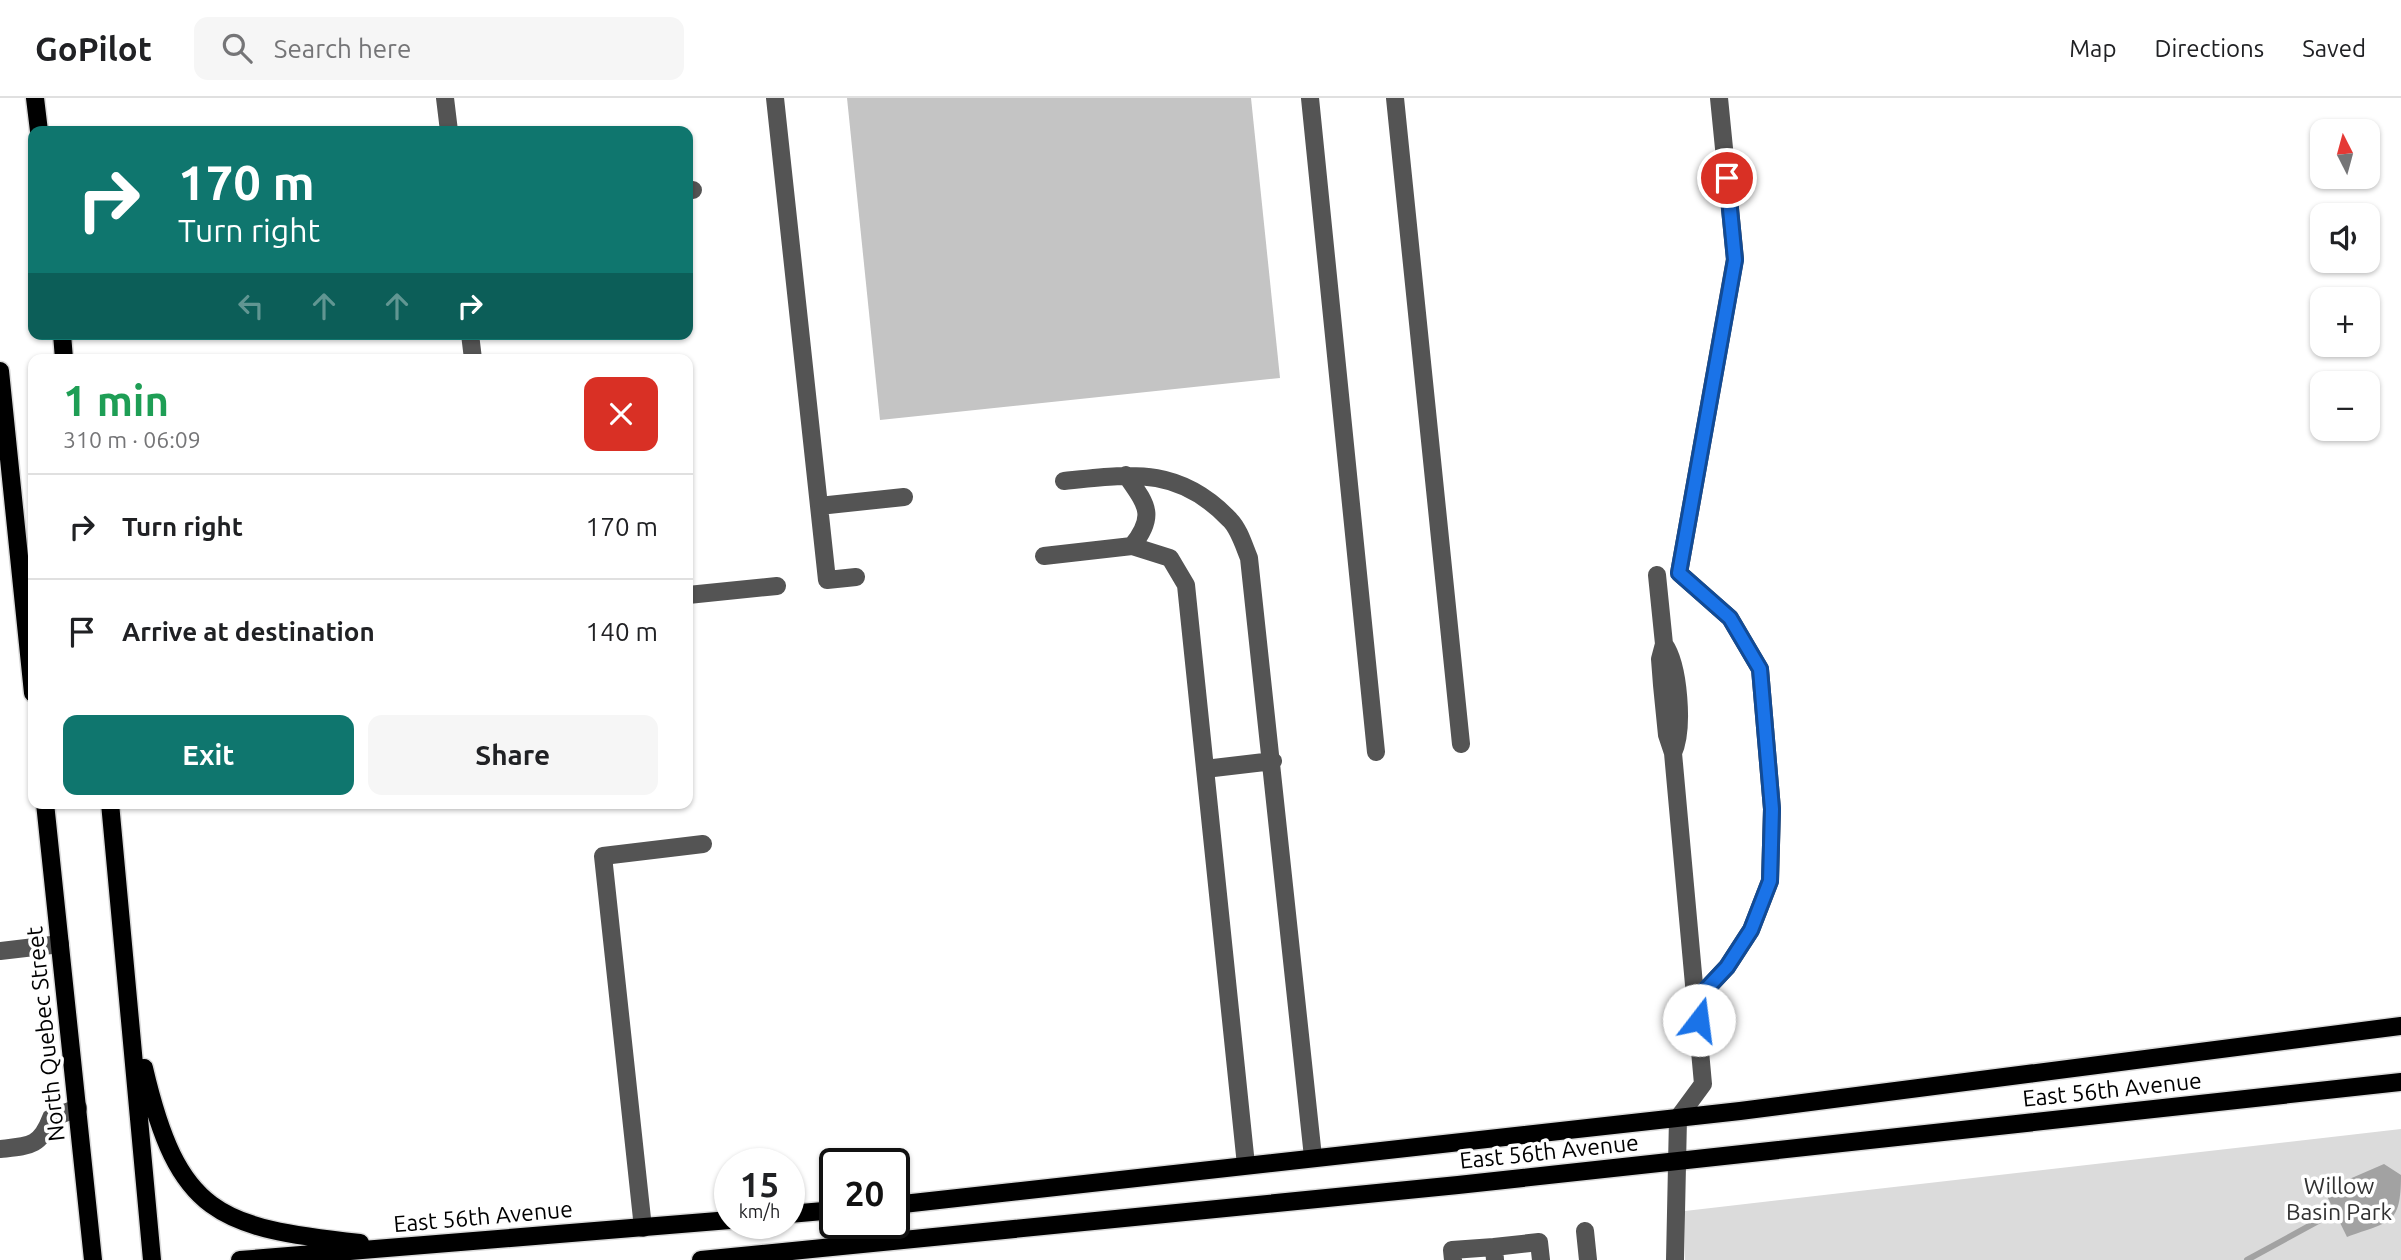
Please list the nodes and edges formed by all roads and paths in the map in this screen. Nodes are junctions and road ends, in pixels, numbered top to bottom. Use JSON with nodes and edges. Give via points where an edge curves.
{"nodes":[{"id":1,"x":35,"y":98,"type":"edge"},
{"id":2,"x":445,"y":98,"type":"edge"},
{"id":3,"x":775,"y":98,"type":"edge"},
{"id":4,"x":1310,"y":98,"type":"edge"},
{"id":5,"x":1395,"y":98,"type":"edge"},
{"id":6,"x":1719,"y":98,"type":"edge"},
{"id":7,"x":38,"y":126,"type":"edge"},
{"id":8,"x":448,"y":126,"type":"edge"},
{"id":9,"x":0,"y":371,"type":"edge"},
{"id":10,"x":1126,"y":475,"type":"junction"},
{"id":11,"x":1064,"y":481,"type":"dead end"},
{"id":12,"x":6,"y":483,"type":"edge"},
{"id":13,"x":904,"y":497,"type":"dead end"},
{"id":14,"x":819,"y":506,"type":"junction"},
{"id":15,"x":1132,"y":546,"type":"junction"},
{"id":16,"x":1044,"y":556,"type":"dead end"},
{"id":17,"x":1657,"y":576,"type":"dead end"},
{"id":18,"x":856,"y":577,"type":"dead end"},
{"id":19,"x":778,"y":586,"type":"dead end"},
{"id":20,"x":693,"y":594,"type":"edge"},
{"id":21,"x":28,"y":654,"type":"edge"},
{"id":22,"x":1461,"y":744,"type":"dead end"},
{"id":23,"x":1376,"y":752,"type":"dead end"},
{"id":24,"x":1273,"y":761,"type":"junction"},
{"id":25,"x":1205,"y":769,"type":"junction"},
{"id":26,"x":46,"y":809,"type":"edge"},
{"id":27,"x":111,"y":809,"type":"edge"},
{"id":28,"x":703,"y":844,"type":"dead end"},
{"id":29,"x":60,"y":944,"type":"junction"},
{"id":30,"x":0,"y":951,"type":"edge"},
{"id":31,"x":1697,"y":999,"type":"junction"},
{"id":32,"x":130,"y":1009,"type":"junction"},
{"id":33,"x":2401,"y":1026,"type":"edge"},
{"id":34,"x":2401,"y":1082,"type":"edge"},
{"id":35,"x":78,"y":1108,"type":"junction"},
{"id":36,"x":1678,"y":1118,"type":"junction"},
{"id":37,"x":0,"y":1149,"type":"edge"},
{"id":38,"x":1313,"y":1157,"type":"junction"},
{"id":39,"x":1676,"y":1162,"type":"junction"},
{"id":40,"x":1246,"y":1165,"type":"junction"},
{"id":41,"x":910,"y":1203,"type":"edge"},
{"id":42,"x":714,"y":1221,"type":"edge"},
{"id":43,"x":643,"y":1228,"type":"junction"},
{"id":44,"x":1586,"y":1231,"type":"dead end"},
{"id":45,"x":405,"y":1247,"type":"junction"},
{"id":46,"x":1494,"y":1253,"type":"edge"},
{"id":47,"x":93,"y":1260,"type":"edge"},
{"id":48,"x":152,"y":1260,"type":"edge"},
{"id":49,"x":240,"y":1260,"type":"edge"},
{"id":50,"x":701,"y":1260,"type":"edge"},
{"id":51,"x":1453,"y":1260,"type":"edge"},
{"id":52,"x":1541,"y":1260,"type":"edge"},
{"id":53,"x":1588,"y":1260,"type":"edge"},
{"id":54,"x":1675,"y":1260,"type":"edge"}],
"edges":[{"from":1,"to":7,"type":"main road"},
{"from":2,"to":8,"type":"street"},
{"from":3,"to":14,"type":"street"},
{"from":4,"to":23,"type":"street"},
{"from":5,"to":22,"type":"street"},
{"from":6,"to":31,"type":"street","via":[[1735,260],[1679,573],[1730,618],[1760,669],[1772,809],[1770,881],[1751,930],[1727,967]]},
{"from":9,"to":12,"type":"main road"},
{"from":10,"to":11,"type":"street"},
{"from":10,"to":15,"type":"street","via":[[1147,504],[1146,529]]},
{"from":10,"to":24,"type":"street","via":[[1166,478],[1197,493],[1231,521],[1249,558]]},
{"from":12,"to":21,"type":"main road"},
{"from":13,"to":14,"type":"street"},
{"from":14,"to":18,"type":"street","via":[[827,580]]},
{"from":15,"to":16,"type":"street"},
{"from":15,"to":25,"type":"street","via":[[1170,558],[1186,585]]},
{"from":17,"to":31,"type":"street","via":[[1664,644],[1662,685]]},
{"from":19,"to":20,"type":"street"},
{"from":24,"to":25,"type":"street"},
{"from":24,"to":38,"type":"street"},
{"from":25,"to":40,"type":"street"},
{"from":26,"to":29,"type":"main road","name":"North Quebec Street"},
{"from":27,"to":32,"type":"main road"},
{"from":28,"to":43,"type":"street","via":[[603,856]]},
{"from":29,"to":30,"type":"street"},
{"from":29,"to":35,"type":"main road","name":"North Quebec Street"},
{"from":31,"to":36,"type":"street","via":[[1703,1084]]},
{"from":32,"to":45,"type":"main road","via":[[160,1131],[178,1169],[203,1198],[234,1219],[268,1230]]},
{"from":32,"to":48,"type":"main road"},
{"from":33,"to":36,"type":"main road","name":"East 56th Avenue"},
{"from":34,"to":39,"type":"main road","name":"East 56th Avenue"},
{"from":35,"to":37,"type":"street","via":[[51,1118],[44,1136],[27,1146]]},
{"from":35,"to":47,"type":"main road","name":"North Quebec Street"},
{"from":36,"to":38,"type":"main road","name":"East 56th Avenue"},
{"from":36,"to":39,"type":"street"},
{"from":38,"to":40,"type":"main road","name":"East 56th Avenue"},
{"from":39,"to":50,"type":"main road","name":"East 56th Avenue"},
{"from":39,"to":54,"type":"street"},
{"from":40,"to":41,"type":"main road","name":"East 56th Avenue"},
{"from":42,"to":43,"type":"main road","name":"East 56th Avenue"},
{"from":43,"to":45,"type":"main road","name":"East 56th Avenue"},
{"from":44,"to":53,"type":"street"},
{"from":45,"to":49,"type":"main road","name":"East 56th Avenue"},
{"from":46,"to":51,"type":"street","via":[[1452,1250]]},
{"from":46,"to":52,"type":"street","via":[[1539,1242]]}]}
